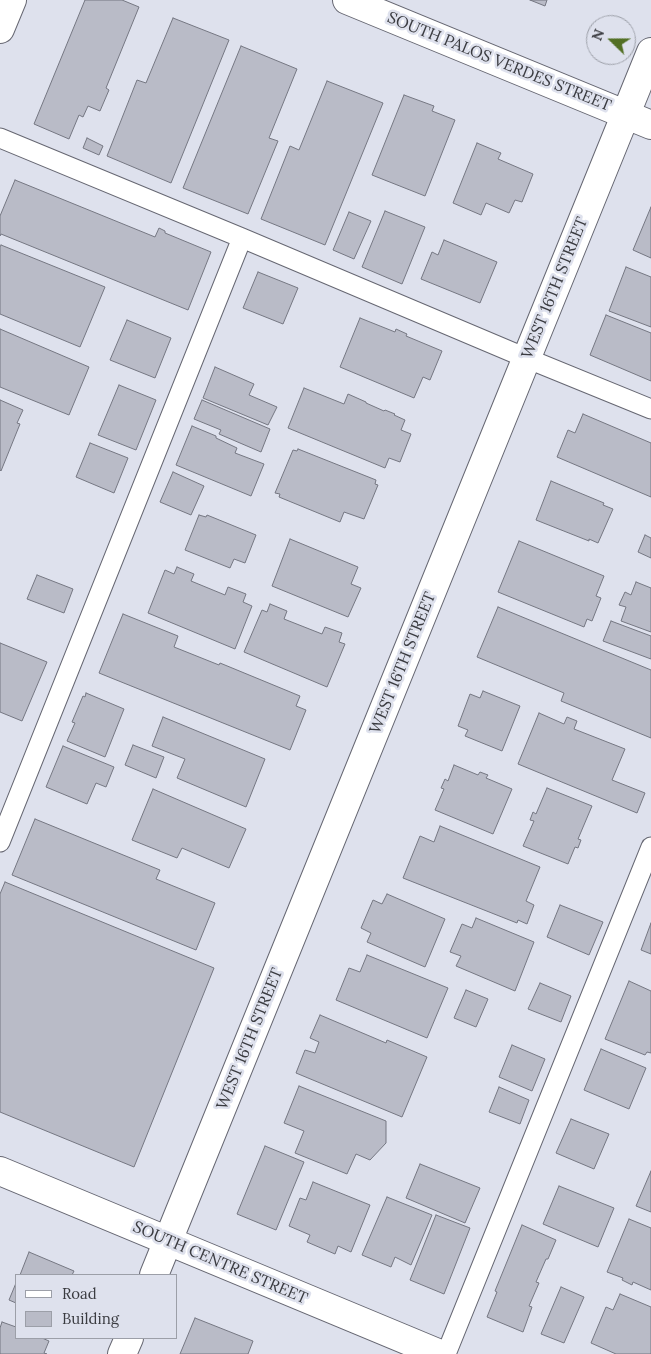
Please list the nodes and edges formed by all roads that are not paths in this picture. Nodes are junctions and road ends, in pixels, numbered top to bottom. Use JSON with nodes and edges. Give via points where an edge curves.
{"nodes":[{"id":1,"x":12,"y":0,"type":"edge"},
{"id":2,"x":347,"y":0,"type":"edge"},
{"id":3,"x":0,"y":29,"type":"edge"},
{"id":4,"x":651,"y":52,"type":"edge"},
{"id":5,"x":626,"y":114,"type":"junction"},
{"id":6,"x":651,"y":125,"type":"edge"},
{"id":7,"x":0,"y":138,"type":"edge"},
{"id":8,"x":242,"y":238,"type":"junction"},
{"id":9,"x":526,"y":358,"type":"junction"},
{"id":10,"x":651,"y":409,"type":"edge"},
{"id":11,"x":0,"y":842,"type":"edge"},
{"id":12,"x":651,"y":847,"type":"edge"},
{"id":13,"x":0,"y":1172,"type":"edge"},
{"id":14,"x":168,"y":1241,"type":"junction"},
{"id":15,"x":154,"y":1274,"type":"edge"},
{"id":16,"x":129,"y":1339,"type":"edge"},
{"id":17,"x":122,"y":1354,"type":"edge"},
{"id":18,"x":440,"y":1354,"type":"edge"},
{"id":19,"x":446,"y":1354,"type":"edge"}],
"edges":[{"from":1,"to":3,"type":"street"},
{"from":2,"to":5,"type":"street","name":"SOUTH PALOS VERDES STREET"},
{"from":4,"to":5,"type":"street","name":"WEST 16TH STREET"},
{"from":5,"to":6,"type":"street","name":"SOUTH PALOS VERDES STREET"},
{"from":5,"to":9,"type":"street","name":"WEST 16TH STREET"},
{"from":7,"to":8,"type":"lane"},
{"from":8,"to":9,"type":"lane"},
{"from":8,"to":11,"type":"lane"},
{"from":9,"to":10,"type":"lane"},
{"from":9,"to":14,"type":"street","name":"WEST 16TH STREET"},
{"from":12,"to":19,"type":"lane"},
{"from":13,"to":14,"type":"street","name":"SOUTH CENTRE STREET"},
{"from":14,"to":15,"type":"street","name":"WEST 16TH STREET"},
{"from":14,"to":18,"type":"street","name":"SOUTH CENTRE STREET"},
{"from":16,"to":17,"type":"street"}]}
